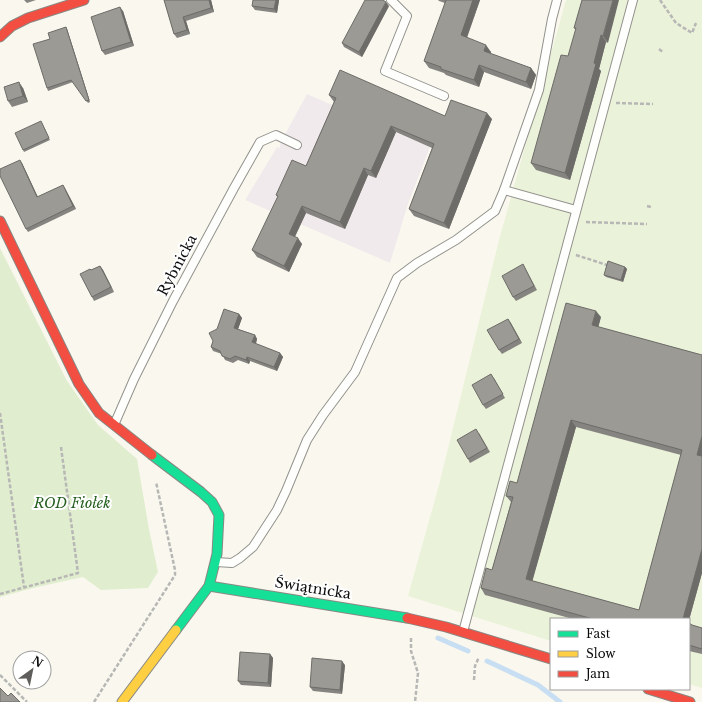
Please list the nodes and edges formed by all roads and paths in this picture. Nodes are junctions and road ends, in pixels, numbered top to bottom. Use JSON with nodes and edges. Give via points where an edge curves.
{"nodes":[{"id":1,"x":84,"y":0,"type":"edge"},
{"id":2,"x":391,"y":0,"type":"edge"},
{"id":3,"x":557,"y":0,"type":"edge"},
{"id":4,"x":633,"y":0,"type":"edge"},
{"id":5,"x":660,"y":0,"type":"edge"},
{"id":6,"x":696,"y":23,"type":"dead end"},
{"id":7,"x":0,"y":37,"type":"edge"},
{"id":8,"x":659,"y":50,"type":"dead end"},
{"id":9,"x":663,"y":52,"type":"dead end"},
{"id":10,"x":444,"y":96,"type":"dead end"},
{"id":11,"x":612,"y":103,"type":"dead end"},
{"id":12,"x":653,"y":104,"type":"dead end"},
{"id":13,"x":297,"y":145,"type":"dead end"},
{"id":14,"x":504,"y":190,"type":"junction"},
{"id":15,"x":647,"y":206,"type":"dead end"},
{"id":16,"x":651,"y":207,"type":"dead end"},
{"id":17,"x":576,"y":210,"type":"junction"},
{"id":18,"x":0,"y":221,"type":"edge"},
{"id":19,"x":647,"y":224,"type":"dead end"},
{"id":20,"x":574,"y":253,"type":"dead end"},
{"id":21,"x":607,"y":265,"type":"edge"},
{"id":22,"x":0,"y":413,"type":"edge"},
{"id":23,"x":114,"y":426,"type":"junction"},
{"id":24,"x":61,"y":447,"type":"dead end"},
{"id":25,"x":156,"y":481,"type":"dead end"},
{"id":26,"x":215,"y":562,"type":"junction"},
{"id":27,"x":209,"y":586,"type":"junction"},
{"id":28,"x":24,"y":587,"type":"junction"},
{"id":29,"x":0,"y":594,"type":"edge"},
{"id":30,"x":463,"y":632,"type":"junction"},
{"id":31,"x":411,"y":634,"type":"dead end"},
{"id":32,"x":485,"y":639,"type":"junction"},
{"id":33,"x":550,"y":659,"type":"edge"},
{"id":34,"x":0,"y":675,"type":"edge"},
{"id":35,"x":474,"y":680,"type":"dead end"},
{"id":36,"x":651,"y":690,"type":"edge"},
{"id":37,"x":27,"y":702,"type":"edge"},
{"id":38,"x":94,"y":702,"type":"edge"},
{"id":39,"x":122,"y":702,"type":"edge"},
{"id":40,"x":415,"y":702,"type":"edge"},
{"id":41,"x":690,"y":702,"type":"edge"}],
"edges":[{"from":1,"to":7,"type":"street","via":[[28,18],[12,26]]},
{"from":2,"to":10,"type":"lane","via":[[407,16],[384,71]]},
{"from":3,"to":14,"type":"lane","via":[[539,90]]},
{"from":4,"to":17,"type":"lane"},
{"from":5,"to":6,"type":"path","via":[[677,23],[692,32]]},
{"from":8,"to":9,"type":"path"},
{"from":11,"to":12,"type":"path"},
{"from":13,"to":23,"type":"lane","name":"Rybnicka","via":[[276,135],[260,142],[173,301]]},
{"from":14,"to":17,"type":"lane"},
{"from":14,"to":26,"type":"lane","via":[[495,211],[397,278],[355,372],[307,440],[277,510],[253,547],[240,558],[232,562]]},
{"from":15,"to":16,"type":"path"},
{"from":17,"to":19,"type":"path","via":[[581,212],[579,221],[582,222]]},
{"from":17,"to":30,"type":"lane"},
{"from":18,"to":23,"type":"street","via":[[79,384],[99,413]]},
{"from":20,"to":21,"type":"path","via":[[578,257]]},
{"from":22,"to":28,"type":"path"},
{"from":23,"to":26,"type":"street","via":[[212,502],[219,515]]},
{"from":24,"to":28,"type":"path","via":[[78,573]]},
{"from":25,"to":38,"type":"path","via":[[174,575]]},
{"from":26,"to":27,"type":"street"},
{"from":27,"to":30,"type":"street","name":"Świątnicka","via":[[414,619]]},
{"from":27,"to":39,"type":"street"},
{"from":28,"to":29,"type":"path"},
{"from":30,"to":32,"type":"street","name":"Świątnicka"},
{"from":31,"to":40,"type":"path","via":[[411,651],[418,674]]},
{"from":32,"to":33,"type":"street","name":"Świątnicka"},
{"from":32,"to":35,"type":"path","via":[[475,666]]},
{"from":34,"to":37,"type":"path"},
{"from":36,"to":41,"type":"street"}]}
